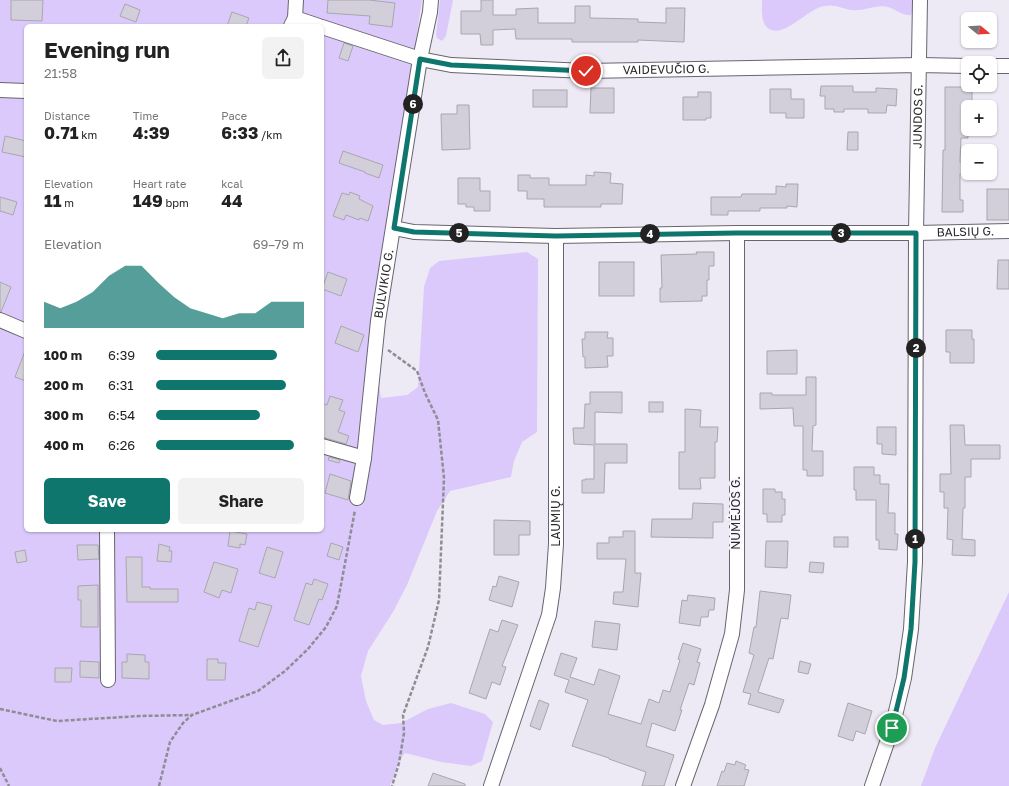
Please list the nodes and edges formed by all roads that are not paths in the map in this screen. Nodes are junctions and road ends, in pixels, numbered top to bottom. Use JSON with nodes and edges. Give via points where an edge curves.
{"nodes":[{"id":1,"x":296,"y":0,"type":"edge"},
{"id":2,"x":431,"y":0,"type":"edge"},
{"id":3,"x":920,"y":0,"type":"edge"},
{"id":4,"x":293,"y":22,"type":"edge"},
{"id":5,"x":307,"y":24,"type":"edge"},
{"id":6,"x":324,"y":27,"type":"edge"},
{"id":7,"x":420,"y":59,"type":"junction"},
{"id":8,"x":920,"y":65,"type":"junction"},
{"id":9,"x":961,"y":66,"type":"edge"},
{"id":10,"x":997,"y":66,"type":"edge"},
{"id":11,"x":1009,"y":66,"type":"edge"},
{"id":12,"x":0,"y":90,"type":"edge"},
{"id":13,"x":24,"y":91,"type":"edge"},
{"id":14,"x":394,"y":228,"type":"junction"},
{"id":15,"x":1009,"y":231,"type":"edge"},
{"id":16,"x":736,"y":233,"type":"junction"},
{"id":17,"x":916,"y":233,"type":"junction"},
{"id":18,"x":556,"y":236,"type":"junction"},
{"id":19,"x":0,"y":320,"type":"edge"},
{"id":20,"x":24,"y":330,"type":"edge"},
{"id":21,"x":324,"y":447,"type":"edge"},
{"id":22,"x":364,"y":458,"type":"junction"},
{"id":23,"x":357,"y":498,"type":"road end"},
{"id":24,"x":107,"y":532,"type":"edge"},
{"id":25,"x":108,"y":680,"type":"dead end"},
{"id":26,"x":491,"y":786,"type":"edge"},
{"id":27,"x":684,"y":786,"type":"edge"},
{"id":28,"x":872,"y":786,"type":"edge"}],
"edges":[{"from":1,"to":4,"type":"street"},
{"from":2,"to":7,"type":"street","name":"BULVIKIO G."},
{"from":3,"to":8,"type":"street","name":"JUNDOS G."},
{"from":4,"to":5,"type":"street","name":"VAIDEVUČIO G."},
{"from":6,"to":7,"type":"street","name":"VAIDEVUČIO G."},
{"from":7,"to":8,"type":"street","name":"VAIDEVUČIO G.","via":[[451,65],[586,71]]},
{"from":7,"to":14,"type":"street","name":"BULVIKIO G."},
{"from":8,"to":9,"type":"street","name":"VAIDEVUČIO G."},
{"from":8,"to":17,"type":"street","name":"JUNDOS G."},
{"from":10,"to":11,"type":"street"},
{"from":12,"to":13,"type":"street"},
{"from":14,"to":18,"type":"street","name":"BALSIŲ G.","via":[[414,232]]},
{"from":14,"to":22,"type":"street","name":"BULVIKIO G.","via":[[378,321]]},
{"from":15,"to":17,"type":"street","name":"BALSIŲ G."},
{"from":16,"to":17,"type":"street","name":"BALSIŲ G."},
{"from":16,"to":18,"type":"street","name":"BALSIŲ G."},
{"from":16,"to":27,"type":"street","name":"NUMĖJOS G.","via":[[737,590],[732,634],[712,705]]},
{"from":17,"to":28,"type":"street","via":[[915,562],[911,629],[904,678],[892,728]]},
{"from":18,"to":26,"type":"street","name":"LAUMIŲ G.","via":[[556,544],[553,588],[549,614]]},
{"from":19,"to":20,"type":"street"},
{"from":21,"to":22,"type":"street"},
{"from":22,"to":23,"type":"street","name":"BULVIKIO G."},
{"from":24,"to":25,"type":"street"}]}
